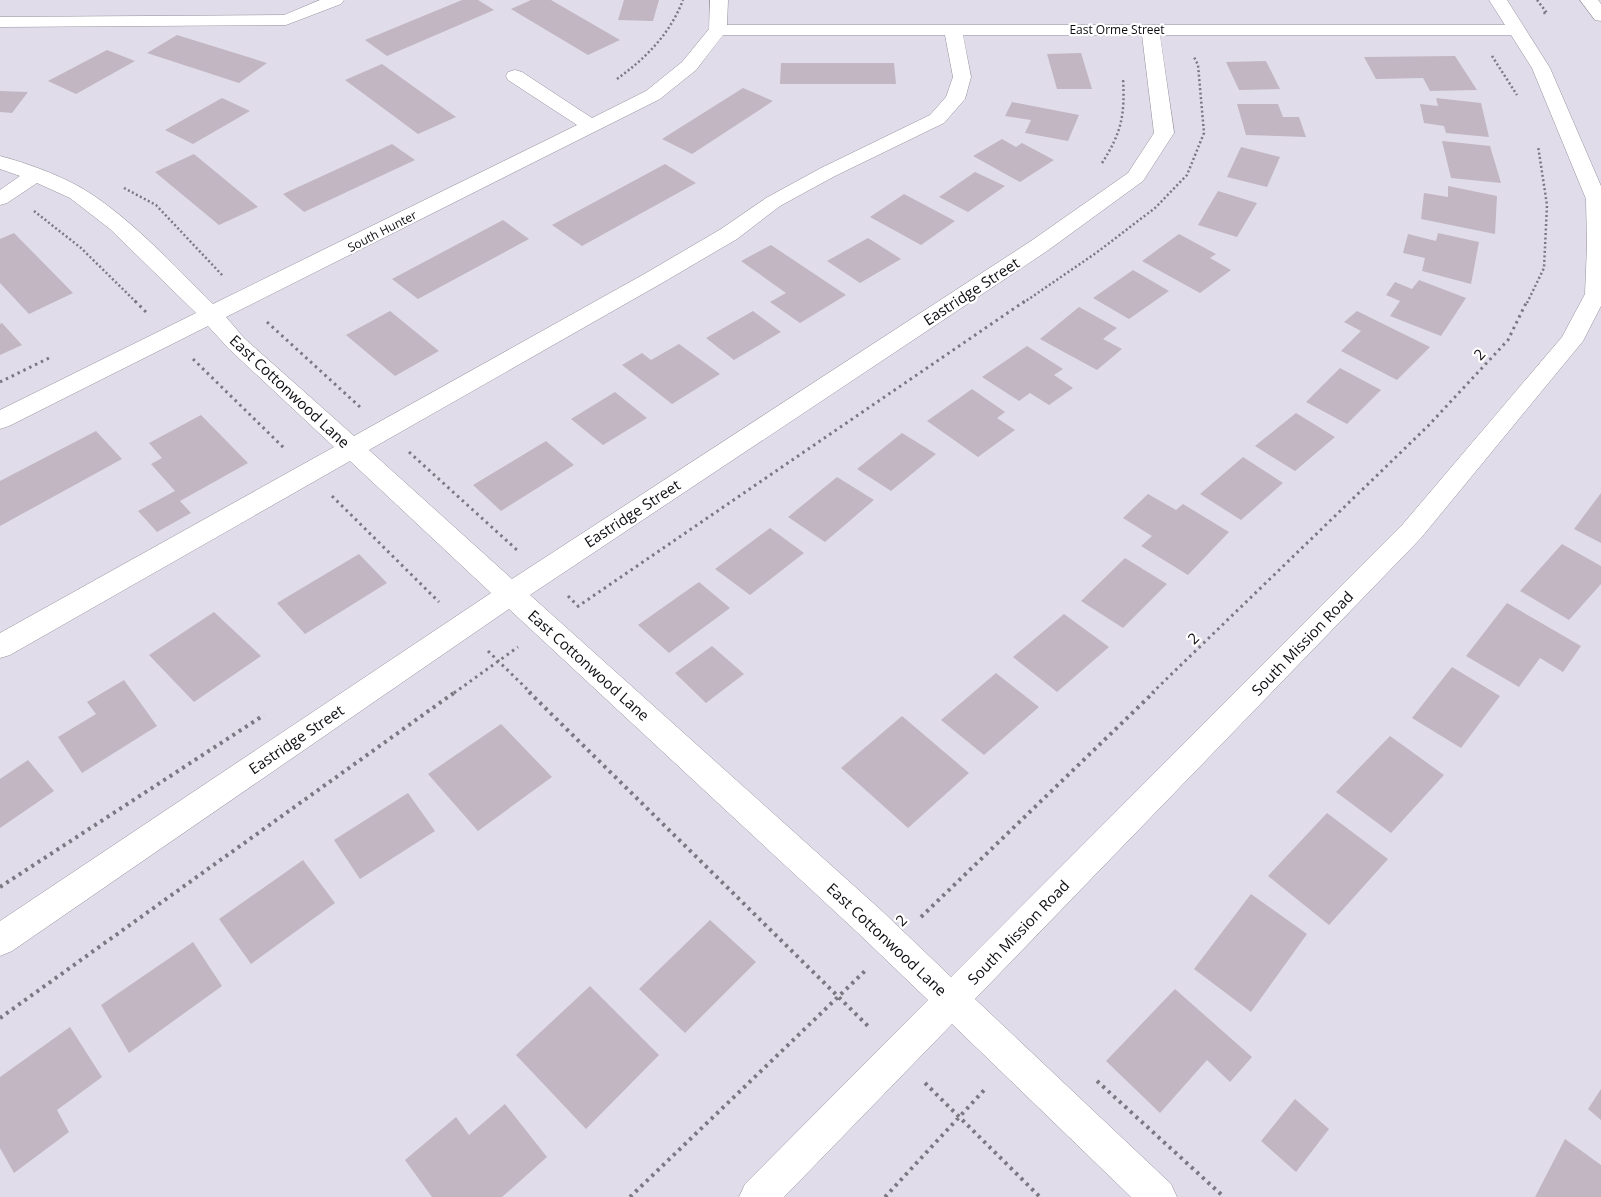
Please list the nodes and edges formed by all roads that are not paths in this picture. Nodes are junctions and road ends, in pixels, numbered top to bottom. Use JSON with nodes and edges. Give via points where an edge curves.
{"nodes":[{"id":1,"x":335,"y":0,"type":"edge"},
{"id":2,"x":720,"y":0,"type":"edge"},
{"id":3,"x":1498,"y":0,"type":"edge"},
{"id":4,"x":1589,"y":0,"type":"edge"},
{"id":5,"x":1601,"y":16,"type":"edge"},
{"id":6,"x":0,"y":22,"type":"edge"},
{"id":7,"x":953,"y":29,"type":"junction"},
{"id":8,"x":1150,"y":29,"type":"junction"},
{"id":9,"x":718,"y":30,"type":"junction"},
{"id":10,"x":1517,"y":30,"type":"junction"},
{"id":11,"x":516,"y":76,"type":"dead end"},
{"id":12,"x":592,"y":126,"type":"junction"},
{"id":13,"x":0,"y":162,"type":"edge"},
{"id":14,"x":36,"y":175,"type":"junction"},
{"id":15,"x":3,"y":197,"type":"edge"},
{"id":16,"x":1599,"y":295,"type":"edge"},
{"id":17,"x":212,"y":316,"type":"junction"},
{"id":18,"x":0,"y":420,"type":"edge"},
{"id":19,"x":352,"y":449,"type":"junction"},
{"id":20,"x":510,"y":594,"type":"junction"},
{"id":21,"x":0,"y":647,"type":"edge"},
{"id":22,"x":0,"y":940,"type":"edge"},
{"id":23,"x":952,"y":1000,"type":"junction"},
{"id":24,"x":758,"y":1197,"type":"edge"},
{"id":25,"x":1158,"y":1197,"type":"edge"}],
"edges":[{"from":1,"to":6,"type":"street","via":[[286,20]]},
{"from":2,"to":9,"type":"street"},
{"from":3,"to":10,"type":"street","name":"South Mission Road"},
{"from":4,"to":5,"type":"street"},
{"from":7,"to":8,"type":"street","name":"East Orme Street"},
{"from":7,"to":9,"type":"street","name":"East Orme Street"},
{"from":7,"to":19,"type":"street","via":[[962,77],[955,99],[937,119],[774,202],[729,234],[654,278]]},
{"from":8,"to":10,"type":"street","name":"East Orme Street"},
{"from":8,"to":20,"type":"street","name":"Eastridge Street","via":[[1164,133],[1136,177],[1039,246]]},
{"from":9,"to":12,"type":"street","name":"South Hunter","via":[[688,66],[653,95]]},
{"from":10,"to":16,"type":"street","name":"South Mission Road","via":[[1541,68],[1596,199]]},
{"from":11,"to":12,"type":"street"},
{"from":12,"to":17,"type":"street","name":"South Hunter"},
{"from":13,"to":14,"type":"street","name":"East Cottonwood Lane"},
{"from":14,"to":15,"type":"street"},
{"from":14,"to":17,"type":"street","name":"East Cottonwood Lane","via":[[76,194],[117,224]]},
{"from":16,"to":23,"type":"street","name":"South Mission Road","via":[[1571,341],[1412,531]]},
{"from":17,"to":18,"type":"street","name":"South Hunter"},
{"from":17,"to":19,"type":"street","name":"East Cottonwood Lane","via":[[236,343]]},
{"from":19,"to":20,"type":"street","name":"East Cottonwood Lane"},
{"from":19,"to":21,"type":"street"},
{"from":20,"to":22,"type":"street","name":"Eastridge Street"},
{"from":20,"to":23,"type":"street","name":"East Cottonwood Lane"},
{"from":23,"to":24,"type":"street","name":"South Mission Road"},
{"from":23,"to":25,"type":"street","name":"East Cottonwood Lane"}]}
